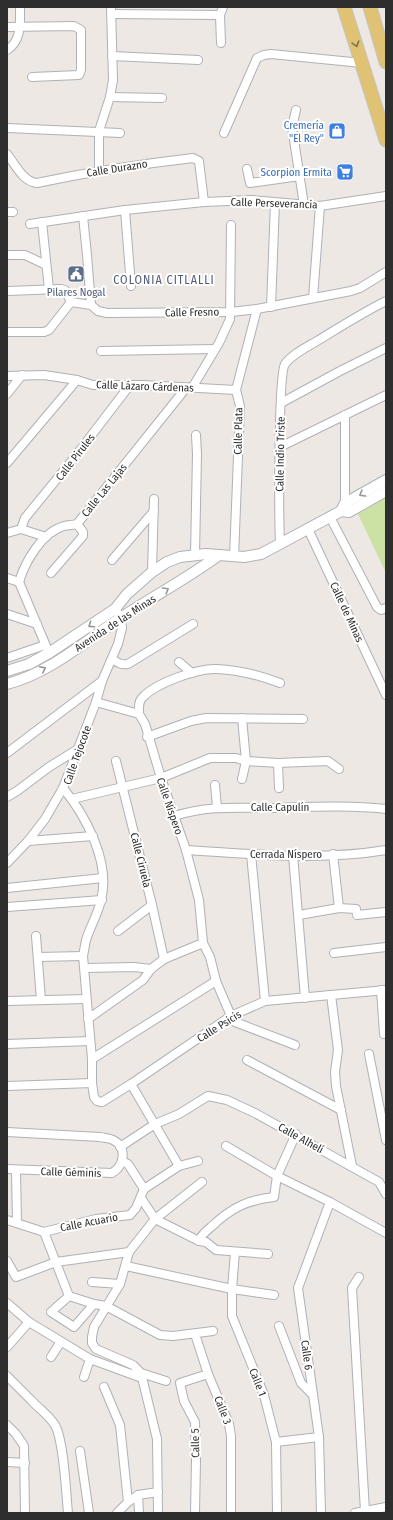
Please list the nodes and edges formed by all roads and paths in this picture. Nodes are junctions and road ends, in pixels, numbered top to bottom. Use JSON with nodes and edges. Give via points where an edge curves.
{"nodes":[{"id":1,"x":20,"y":7,"type":"edge"},
{"id":2,"x":344,"y":7,"type":"edge"},
{"id":3,"x":370,"y":7,"type":"edge"},
{"id":4,"x":111,"y":10,"type":"edge"},
{"id":5,"x":222,"y":11,"type":"edge"},
{"id":6,"x":7,"y":27,"type":"edge"},
{"id":7,"x":20,"y":27,"type":"junction"},
{"id":8,"x":221,"y":43,"type":"dead end"},
{"id":9,"x":7,"y":50,"type":"edge"},
{"id":10,"x":112,"y":56,"type":"junction"},
{"id":11,"x":198,"y":60,"type":"dead end"},
{"id":12,"x":386,"y":62,"type":"edge"},
{"id":13,"x":362,"y":63,"type":"junction"},
{"id":14,"x":32,"y":77,"type":"dead end"},
{"id":15,"x":110,"y":97,"type":"junction"},
{"id":16,"x":162,"y":98,"type":"dead end"},
{"id":17,"x":296,"y":110,"type":"dead end"},
{"id":18,"x":7,"y":128,"type":"edge"},
{"id":19,"x":99,"y":131,"type":"junction"},
{"id":20,"x":120,"y":132,"type":"dead end"},
{"id":21,"x":224,"y":133,"type":"dead end"},
{"id":22,"x":386,"y":140,"type":"edge"},
{"id":23,"x":7,"y":154,"type":"edge"},
{"id":24,"x":248,"y":169,"type":"dead end"},
{"id":25,"x":100,"y":170,"type":"junction"},
{"id":26,"x":300,"y":176,"type":"junction"},
{"id":27,"x":386,"y":196,"type":"edge"},
{"id":28,"x":204,"y":202,"type":"junction"},
{"id":29,"x":275,"y":202,"type":"junction"},
{"id":30,"x":304,"y":205,"type":"junction"},
{"id":31,"x":320,"y":206,"type":"junction"},
{"id":32,"x":125,"y":210,"type":"junction"},
{"id":33,"x":83,"y":216,"type":"junction"},
{"id":34,"x":42,"y":222,"type":"junction"},
{"id":35,"x":30,"y":224,"type":"dead end"},
{"id":36,"x":231,"y":225,"type":"dead end"},
{"id":37,"x":7,"y":255,"type":"edge"},
{"id":38,"x":46,"y":266,"type":"junction"},
{"id":39,"x":386,"y":272,"type":"edge"},
{"id":40,"x":131,"y":286,"type":"dead end"},
{"id":41,"x":49,"y":289,"type":"junction"},
{"id":42,"x":7,"y":291,"type":"edge"},
{"id":43,"x":313,"y":298,"type":"junction"},
{"id":44,"x":386,"y":301,"type":"edge"},
{"id":45,"x":71,"y":302,"type":"junction"},
{"id":46,"x":91,"y":305,"type":"junction"},
{"id":47,"x":271,"y":307,"type":"junction"},
{"id":48,"x":257,"y":309,"type":"junction"},
{"id":49,"x":231,"y":312,"type":"junction"},
{"id":50,"x":7,"y":332,"type":"edge"},
{"id":51,"x":386,"y":348,"type":"edge"},
{"id":52,"x":215,"y":350,"type":"junction"},
{"id":53,"x":101,"y":351,"type":"dead end"},
{"id":54,"x":22,"y":375,"type":"junction"},
{"id":55,"x":7,"y":376,"type":"edge"},
{"id":56,"x":77,"y":380,"type":"junction"},
{"id":57,"x":130,"y":385,"type":"junction"},
{"id":58,"x":189,"y":388,"type":"junction"},
{"id":59,"x":236,"y":390,"type":"junction"},
{"id":60,"x":7,"y":394,"type":"edge"},
{"id":61,"x":386,"y":395,"type":"edge"},
{"id":62,"x":281,"y":403,"type":"junction"},
{"id":63,"x":345,"y":415,"type":"junction"},
{"id":64,"x":196,"y":435,"type":"dead end"},
{"id":65,"x":280,"y":447,"type":"junction"},
{"id":66,"x":7,"y":463,"type":"edge"},
{"id":67,"x":386,"y":480,"type":"edge"},
{"id":68,"x":386,"y":491,"type":"edge"},
{"id":69,"x":154,"y":498,"type":"dead end"},
{"id":70,"x":345,"y":508,"type":"junction"},
{"id":71,"x":154,"y":511,"type":"junction"},
{"id":72,"x":330,"y":517,"type":"junction"},
{"id":73,"x":77,"y":524,"type":"junction"},
{"id":74,"x":21,"y":529,"type":"junction"},
{"id":75,"x":308,"y":529,"type":"junction"},
{"id":76,"x":7,"y":533,"type":"edge"},
{"id":77,"x":46,"y":537,"type":"junction"},
{"id":78,"x":280,"y":543,"type":"junction"},
{"id":79,"x":195,"y":555,"type":"junction"},
{"id":80,"x":219,"y":555,"type":"junction"},
{"id":81,"x":234,"y":557,"type":"junction"},
{"id":82,"x":112,"y":560,"type":"dead end"},
{"id":83,"x":152,"y":572,"type":"junction"},
{"id":84,"x":51,"y":573,"type":"dead end"},
{"id":85,"x":7,"y":578,"type":"edge"},
{"id":86,"x":19,"y":582,"type":"junction"},
{"id":87,"x":386,"y":608,"type":"edge"},
{"id":88,"x":114,"y":609,"type":"junction"},
{"id":89,"x":7,"y":614,"type":"edge"},
{"id":90,"x":121,"y":618,"type":"junction"},
{"id":91,"x":37,"y":624,"type":"junction"},
{"id":92,"x":193,"y":624,"type":"dead end"},
{"id":93,"x":47,"y":649,"type":"junction"},
{"id":94,"x":7,"y":658,"type":"edge"},
{"id":95,"x":112,"y":659,"type":"junction"},
{"id":96,"x":179,"y":662,"type":"dead end"},
{"id":97,"x":7,"y":671,"type":"edge"},
{"id":98,"x":192,"y":673,"type":"junction"},
{"id":99,"x":102,"y":681,"type":"junction"},
{"id":100,"x":280,"y":683,"type":"dead end"},
{"id":101,"x":7,"y":684,"type":"edge"},
{"id":102,"x":386,"y":695,"type":"edge"},
{"id":103,"x":96,"y":702,"type":"junction"},
{"id":104,"x":139,"y":714,"type":"junction"},
{"id":105,"x":242,"y":718,"type":"junction"},
{"id":106,"x":303,"y":719,"type":"dead end"},
{"id":107,"x":148,"y":737,"type":"junction"},
{"id":108,"x":78,"y":749,"type":"junction"},
{"id":109,"x":7,"y":753,"type":"edge"},
{"id":110,"x":116,"y":761,"type":"dead end"},
{"id":111,"x":246,"y":761,"type":"junction"},
{"id":112,"x":278,"y":763,"type":"junction"},
{"id":113,"x":338,"y":769,"type":"dead end"},
{"id":114,"x":161,"y":778,"type":"junction"},
{"id":115,"x":242,"y":779,"type":"dead end"},
{"id":116,"x":215,"y":785,"type":"dead end"},
{"id":117,"x":123,"y":786,"type":"junction"},
{"id":118,"x":63,"y":788,"type":"junction"},
{"id":119,"x":279,"y":788,"type":"dead end"},
{"id":120,"x":7,"y":797,"type":"edge"},
{"id":121,"x":72,"y":799,"type":"junction"},
{"id":122,"x":217,"y":807,"type":"junction"},
{"id":123,"x":386,"y":809,"type":"edge"},
{"id":124,"x":174,"y":816,"type":"junction"},
{"id":125,"x":93,"y":836,"type":"junction"},
{"id":126,"x":28,"y":841,"type":"junction"},
{"id":127,"x":186,"y":850,"type":"junction"},
{"id":128,"x":386,"y":850,"type":"edge"},
{"id":129,"x":251,"y":854,"type":"junction"},
{"id":130,"x":333,"y":854,"type":"junction"},
{"id":131,"x":293,"y":855,"type":"junction"},
{"id":132,"x":8,"y":859,"type":"edge"},
{"id":133,"x":103,"y":878,"type":"junction"},
{"id":134,"x":7,"y":888,"type":"edge"},
{"id":135,"x":102,"y":900,"type":"junction"},
{"id":136,"x":152,"y":905,"type":"junction"},
{"id":137,"x":7,"y":907,"type":"edge"},
{"id":138,"x":339,"y":908,"type":"junction"},
{"id":139,"x":386,"y":912,"type":"edge"},
{"id":140,"x":299,"y":915,"type":"junction"},
{"id":141,"x":118,"y":931,"type":"dead end"},
{"id":142,"x":36,"y":936,"type":"dead end"},
{"id":143,"x":203,"y":942,"type":"junction"},
{"id":144,"x":386,"y":947,"type":"edge"},
{"id":145,"x":334,"y":953,"type":"dead end"},
{"id":146,"x":83,"y":956,"type":"junction"},
{"id":147,"x":38,"y":957,"type":"junction"},
{"id":148,"x":164,"y":959,"type":"junction"},
{"id":149,"x":85,"y":968,"type":"junction"},
{"id":150,"x":152,"y":969,"type":"junction"},
{"id":151,"x":216,"y":981,"type":"junction"},
{"id":152,"x":383,"y":990,"type":"edge"},
{"id":153,"x":331,"y":995,"type":"junction"},
{"id":154,"x":305,"y":998,"type":"junction"},
{"id":155,"x":86,"y":999,"type":"junction"},
{"id":156,"x":41,"y":1000,"type":"junction"},
{"id":157,"x":7,"y":1001,"type":"edge"},
{"id":158,"x":265,"y":1001,"type":"junction"},
{"id":159,"x":231,"y":1016,"type":"junction"},
{"id":160,"x":88,"y":1019,"type":"junction"},
{"id":161,"x":384,"y":1034,"type":"dead end"},
{"id":162,"x":90,"y":1041,"type":"junction"},
{"id":163,"x":7,"y":1044,"type":"edge"},
{"id":164,"x":296,"y":1045,"type":"dead end"},
{"id":165,"x":369,"y":1054,"type":"dead end"},
{"id":166,"x":92,"y":1059,"type":"junction"},
{"id":167,"x":247,"y":1060,"type":"dead end"},
{"id":168,"x":92,"y":1083,"type":"junction"},
{"id":169,"x":131,"y":1084,"type":"junction"},
{"id":170,"x":7,"y":1086,"type":"edge"},
{"id":171,"x":94,"y":1097,"type":"joint"},
{"id":172,"x":341,"y":1110,"type":"junction"},
{"id":173,"x":154,"y":1124,"type":"junction"},
{"id":174,"x":7,"y":1132,"type":"edge"},
{"id":175,"x":296,"y":1134,"type":"junction"},
{"id":176,"x":386,"y":1140,"type":"edge"},
{"id":177,"x":226,"y":1146,"type":"dead end"},
{"id":178,"x":120,"y":1147,"type":"junction"},
{"id":179,"x":122,"y":1161,"type":"junction"},
{"id":180,"x":198,"y":1161,"type":"dead end"},
{"id":181,"x":179,"y":1166,"type":"junction"},
{"id":182,"x":352,"y":1166,"type":"junction"},
{"id":183,"x":7,"y":1169,"type":"edge"},
{"id":184,"x":16,"y":1170,"type":"junction"},
{"id":185,"x":277,"y":1176,"type":"junction"},
{"id":186,"x":202,"y":1182,"type":"dead end"},
{"id":187,"x":144,"y":1189,"type":"junction"},
{"id":188,"x":385,"y":1190,"type":"edge"},
{"id":189,"x":141,"y":1198,"type":"junction"},
{"id":190,"x":330,"y":1202,"type":"junction"},
{"id":191,"x":155,"y":1219,"type":"junction"},
{"id":192,"x":7,"y":1220,"type":"edge"},
{"id":193,"x":17,"y":1223,"type":"junction"},
{"id":194,"x":44,"y":1232,"type":"junction"},
{"id":195,"x":386,"y":1233,"type":"edge"},
{"id":196,"x":199,"y":1240,"type":"junction"},
{"id":197,"x":129,"y":1252,"type":"junction"},
{"id":198,"x":235,"y":1252,"type":"junction"},
{"id":199,"x":268,"y":1254,"type":"dead end"},
{"id":200,"x":7,"y":1261,"type":"edge"},
{"id":201,"x":56,"y":1262,"type":"junction"},
{"id":202,"x":126,"y":1266,"type":"junction"},
{"id":203,"x":359,"y":1277,"type":"dead end"},
{"id":204,"x":92,"y":1282,"type":"dead end"},
{"id":205,"x":120,"y":1284,"type":"junction"},
{"id":206,"x":232,"y":1289,"type":"junction"},
{"id":207,"x":274,"y":1295,"type":"dead end"},
{"id":208,"x":69,"y":1296,"type":"junction"},
{"id":209,"x":7,"y":1303,"type":"edge"},
{"id":210,"x":94,"y":1304,"type":"junction"},
{"id":211,"x":106,"y":1306,"type":"junction"},
{"id":212,"x":28,"y":1322,"type":"junction"},
{"id":213,"x":280,"y":1326,"type":"dead end"},
{"id":214,"x":213,"y":1331,"type":"dead end"},
{"id":215,"x":195,"y":1334,"type":"junction"},
{"id":216,"x":60,"y":1343,"type":"junction"},
{"id":217,"x":7,"y":1347,"type":"edge"},
{"id":218,"x":51,"y":1357,"type":"dead end"},
{"id":219,"x":90,"y":1359,"type":"junction"},
{"id":220,"x":208,"y":1374,"type":"junction"},
{"id":221,"x":7,"y":1376,"type":"edge"},
{"id":222,"x":142,"y":1376,"type":"junction"},
{"id":223,"x":84,"y":1377,"type":"dead end"},
{"id":224,"x":166,"y":1381,"type":"dead end"},
{"id":225,"x":104,"y":1386,"type":"dead end"},
{"id":226,"x":312,"y":1394,"type":"junction"},
{"id":227,"x":7,"y":1425,"type":"edge"},
{"id":228,"x":319,"y":1437,"type":"junction"},
{"id":229,"x":276,"y":1442,"type":"junction"},
{"id":230,"x":80,"y":1451,"type":"dead end"},
{"id":231,"x":7,"y":1462,"type":"edge"},
{"id":232,"x":25,"y":1463,"type":"junction"},
{"id":233,"x":158,"y":1492,"type":"junction"},
{"id":234,"x":138,"y":1495,"type":"junction"},
{"id":235,"x":386,"y":1508,"type":"edge"},
{"id":236,"x":123,"y":1509,"type":"edge"},
{"id":237,"x":365,"y":1511,"type":"junction"},
{"id":238,"x":25,"y":1513,"type":"edge"},
{"id":239,"x":68,"y":1513,"type":"edge"},
{"id":240,"x":89,"y":1513,"type":"edge"},
{"id":241,"x":139,"y":1513,"type":"edge"},
{"id":242,"x":158,"y":1513,"type":"edge"},
{"id":243,"x":195,"y":1513,"type":"edge"},
{"id":244,"x":231,"y":1513,"type":"edge"},
{"id":245,"x":277,"y":1513,"type":"edge"},
{"id":246,"x":320,"y":1513,"type":"edge"},
{"id":247,"x":355,"y":1513,"type":"edge"}],
"edges":[{"from":1,"to":7,"type":"street"},
{"from":2,"to":13,"type":"main road","one_way":true},
{"from":3,"to":12,"type":"main road"},
{"from":4,"to":5,"type":"street"},
{"from":4,"to":10,"type":"street"},
{"from":5,"to":8,"type":"street"},
{"from":6,"to":7,"type":"street"},
{"from":7,"to":9,"type":"street","via":[[16,40]]},
{"from":7,"to":14,"type":"street","via":[[74,26],[81,30],[79,75]]},
{"from":10,"to":11,"type":"street"},
{"from":10,"to":15,"type":"street","via":[[113,80]]},
{"from":13,"to":21,"type":"street","via":[[271,54],[257,58]]},
{"from":13,"to":22,"type":"main road"},
{"from":15,"to":16,"type":"street"},
{"from":15,"to":19,"type":"street"},
{"from":17,"to":26,"type":"street","via":[[292,127]]},
{"from":18,"to":19,"type":"street"},
{"from":19,"to":20,"type":"street"},
{"from":19,"to":25,"type":"street"},
{"from":23,"to":25,"type":"street","name":"Calle Durazno","via":[[31,182],[37,183]]},
{"from":24,"to":26,"type":"street","via":[[250,183]]},
{"from":25,"to":28,"type":"street","name":"Calle Durazno","via":[[197,159]]},
{"from":26,"to":30,"type":"street"},
{"from":27,"to":31,"type":"street","name":"Calle Perseverancia"},
{"from":28,"to":29,"type":"street","name":"Calle Perseverancia"},
{"from":28,"to":32,"type":"street","name":"Calle Perseverancia"},
{"from":29,"to":30,"type":"street","name":"Calle Perseverancia"},
{"from":29,"to":47,"type":"street"},
{"from":30,"to":31,"type":"street","name":"Calle Perseverancia"},
{"from":31,"to":43,"type":"street"},
{"from":32,"to":33,"type":"street"},
{"from":32,"to":40,"type":"street"},
{"from":33,"to":34,"type":"street"},
{"from":33,"to":46,"type":"street"},
{"from":34,"to":35,"type":"street"},
{"from":34,"to":38,"type":"street"},
{"from":36,"to":49,"type":"street","name":"Calle Las Lajas"},
{"from":37,"to":38,"type":"street","via":[[25,255]]},
{"from":38,"to":41,"type":"street"},
{"from":39,"to":43,"type":"street","name":"Calle Fresno","via":[[356,289]]},
{"from":41,"to":42,"type":"street"},
{"from":41,"to":45,"type":"street","via":[[65,290]]},
{"from":43,"to":47,"type":"street","name":"Calle Fresno"},
{"from":44,"to":62,"type":"street","name":"Calle Indio Triste","via":[[288,360],[284,365]]},
{"from":45,"to":46,"type":"street","name":"Calle Fresno"},
{"from":45,"to":50,"type":"street","via":[[49,330]]},
{"from":46,"to":49,"type":"street","name":"Calle Fresno","via":[[98,311],[107,313]]},
{"from":47,"to":48,"type":"street","name":"Calle Fresno"},
{"from":48,"to":49,"type":"street","name":"Calle Fresno"},
{"from":48,"to":59,"type":"street","name":"Calle Plata"},
{"from":49,"to":52,"type":"street","name":"Calle Las Lajas"},
{"from":51,"to":62,"type":"street"},
{"from":52,"to":53,"type":"street"},
{"from":52,"to":58,"type":"street","name":"Calle Las Lajas"},
{"from":54,"to":55,"type":"street","name":"Calle Lázaro Cárdenas"},
{"from":54,"to":56,"type":"street","name":"Calle Lázaro Cárdenas","via":[[44,374]]},
{"from":54,"to":60,"type":"street"},
{"from":56,"to":57,"type":"street","name":"Calle Lázaro Cárdenas","via":[[93,384]]},
{"from":56,"to":66,"type":"street"},
{"from":57,"to":58,"type":"street","name":"Calle Lázaro Cárdenas"},
{"from":57,"to":74,"type":"street","name":"Calle Pirules","via":[[25,518]]},
{"from":58,"to":59,"type":"street","name":"Calle Lázaro Cárdenas"},
{"from":58,"to":73,"type":"street","name":"Calle Las Lajas"},
{"from":59,"to":81,"type":"street","name":"Calle Plata","via":[[240,406]]},
{"from":61,"to":63,"type":"street"},
{"from":62,"to":65,"type":"street","name":"Calle Indio Triste"},
{"from":63,"to":65,"type":"street"},
{"from":63,"to":70,"type":"street"},
{"from":64,"to":79,"type":"street"},
{"from":65,"to":78,"type":"street","name":"Calle Indio Triste"},
{"from":67,"to":70,"type":"street","name":"Avenida de las Minas","one_way":true},
{"from":68,"to":70,"type":"street","name":"Avenida de las Minas"},
{"from":69,"to":71,"type":"street"},
{"from":70,"to":72,"type":"street","name":"Avenida de las Minas"},
{"from":71,"to":82,"type":"street"},
{"from":71,"to":83,"type":"street"},
{"from":72,"to":75,"type":"street","name":"Avenida de las Minas"},
{"from":72,"to":87,"type":"street","via":[[377,607],[381,610]]},
{"from":73,"to":77,"type":"street","name":"Calle Las Lajas","via":[[63,526]]},
{"from":73,"to":84,"type":"street","via":[[83,536]]},
{"from":74,"to":76,"type":"street"},
{"from":74,"to":77,"type":"street"},
{"from":75,"to":78,"type":"street","name":"Avenida de las Minas"},
{"from":75,"to":102,"type":"street","name":"Calle de Minas"},
{"from":77,"to":86,"type":"street","name":"Calle Las Lajas","via":[[29,557]]},
{"from":78,"to":81,"type":"street","name":"Avenida de las Minas","via":[[261,554]]},
{"from":79,"to":80,"type":"street","name":"Avenida de las Minas"},
{"from":79,"to":83,"type":"street","name":"Avenida de las Minas","via":[[167,562]]},
{"from":80,"to":81,"type":"street","name":"Avenida de las Minas"},
{"from":90,"to":80,"type":"street","name":"Avenida de las Minas","one_way":true},
{"from":83,"to":88,"type":"street","name":"Avenida de las Minas"},
{"from":85,"to":86,"type":"street"},
{"from":86,"to":91,"type":"street"},
{"from":88,"to":90,"type":"street"},
{"from":88,"to":93,"type":"street","name":"Avenida de las Minas","one_way":true},
{"from":89,"to":91,"type":"street"},
{"from":90,"to":95,"type":"street","name":"Calle Tejocote","via":[[122,628]]},
{"from":101,"to":90,"type":"street","name":"Avenida de las Minas","one_way":true,"via":[[54,664]]},
{"from":91,"to":93,"type":"street"},
{"from":92,"to":95,"type":"street","via":[[128,664],[123,665]]},
{"from":93,"to":94,"type":"street"},
{"from":93,"to":97,"type":"street","name":"Avenida de las Minas","via":[[29,664]]},
{"from":95,"to":99,"type":"street","name":"Calle Tejocote"},
{"from":96,"to":98,"type":"street"},
{"from":98,"to":100,"type":"street","via":[[215,669],[240,671]]},
{"from":98,"to":104,"type":"street","via":[[171,680],[142,697]]},
{"from":99,"to":103,"type":"street","name":"Calle Tejocote"},
{"from":99,"to":109,"type":"street"},
{"from":103,"to":104,"type":"street"},
{"from":103,"to":108,"type":"street","name":"Calle Tejocote"},
{"from":104,"to":107,"type":"street","name":"Calle Níspero"},
{"from":105,"to":106,"type":"street"},
{"from":105,"to":107,"type":"street","via":[[206,718],[191,721]]},
{"from":105,"to":111,"type":"street"},
{"from":107,"to":114,"type":"street","name":"Calle Níspero"},
{"from":108,"to":118,"type":"street","name":"Calle Tejocote"},
{"from":108,"to":120,"type":"street"},
{"from":110,"to":117,"type":"street","name":"Calle Ciruela"},
{"from":111,"to":112,"type":"street"},
{"from":111,"to":114,"type":"street","via":[[236,758],[210,758]]},
{"from":111,"to":115,"type":"street"},
{"from":112,"to":113,"type":"street","via":[[328,761]]},
{"from":112,"to":119,"type":"street"},
{"from":114,"to":117,"type":"street"},
{"from":114,"to":124,"type":"street","name":"Calle Níspero"},
{"from":116,"to":122,"type":"street"},
{"from":117,"to":121,"type":"street"},
{"from":117,"to":136,"type":"street","name":"Calle Ciruela"},
{"from":118,"to":121,"type":"street","name":"Calle Tejocote"},
{"from":118,"to":126,"type":"street","via":[[45,819]]},
{"from":121,"to":125,"type":"street","name":"Calle Tejocote"},
{"from":122,"to":123,"type":"street","name":"Calle Capulín","via":[[342,806]]},
{"from":122,"to":124,"type":"street","name":"Calle Capulín"},
{"from":124,"to":127,"type":"street","name":"Calle Níspero"},
{"from":125,"to":126,"type":"street"},
{"from":125,"to":133,"type":"street","name":"Calle Tejocote"},
{"from":126,"to":132,"type":"street"},
{"from":127,"to":129,"type":"street","name":"Cerrada Níspero"},
{"from":127,"to":143,"type":"street","name":"Calle Níspero","via":[[199,900]]},
{"from":128,"to":130,"type":"street","name":"Cerrada Níspero"},
{"from":129,"to":131,"type":"street","name":"Cerrada Níspero"},
{"from":129,"to":158,"type":"street"},
{"from":130,"to":131,"type":"street","name":"Cerrada Níspero"},
{"from":130,"to":138,"type":"street"},
{"from":131,"to":140,"type":"street"},
{"from":133,"to":134,"type":"street"},
{"from":133,"to":135,"type":"street","name":"Calle Tejocote"},
{"from":135,"to":137,"type":"street"},
{"from":135,"to":146,"type":"street","name":"Calle Tejocote","via":[[86,940]]},
{"from":136,"to":141,"type":"street"},
{"from":136,"to":148,"type":"street","name":"Calle Ciruela"},
{"from":138,"to":139,"type":"street","via":[[356,909],[357,915]]},
{"from":138,"to":140,"type":"street"},
{"from":140,"to":154,"type":"street"},
{"from":142,"to":147,"type":"street"},
{"from":143,"to":148,"type":"street"},
{"from":143,"to":151,"type":"street","name":"Calle Níspero"},
{"from":144,"to":145,"type":"street"},
{"from":146,"to":147,"type":"street"},
{"from":146,"to":149,"type":"street","name":"Calle Tejocote"},
{"from":147,"to":156,"type":"street"},
{"from":148,"to":150,"type":"street"},
{"from":149,"to":150,"type":"street"},
{"from":149,"to":155,"type":"street","name":"Calle Tejocote"},
{"from":150,"to":160,"type":"street","via":[[143,980]]},
{"from":151,"to":159,"type":"street","name":"Calle Níspero"},
{"from":151,"to":166,"type":"street"},
{"from":152,"to":153,"type":"street","name":"Calle Psicis"},
{"from":152,"to":161,"type":"street"},
{"from":153,"to":154,"type":"street","name":"Calle Psicis"},
{"from":153,"to":172,"type":"street","via":[[338,1050],[335,1072]]},
{"from":154,"to":158,"type":"street","name":"Calle Psicis"},
{"from":155,"to":156,"type":"street"},
{"from":155,"to":160,"type":"street","name":"Calle Tejocote"},
{"from":156,"to":157,"type":"street"},
{"from":158,"to":159,"type":"street","name":"Calle Psicis"},
{"from":159,"to":164,"type":"street","via":[[235,1022]]},
{"from":159,"to":169,"type":"street","name":"Calle Psicis"},
{"from":160,"to":162,"type":"street","name":"Calle Tejocote"},
{"from":162,"to":163,"type":"street"},
{"from":162,"to":166,"type":"street","name":"Calle Tejocote"},
{"from":165,"to":176,"type":"street"},
{"from":166,"to":168,"type":"street","name":"Calle Tejocote"},
{"from":167,"to":172,"type":"street"},
{"from":168,"to":170,"type":"street"},
{"from":168,"to":171,"type":"street","name":"Calle Tejocote"},
{"from":169,"to":171,"type":"street","name":"Calle Psicis","via":[[102,1102]]},
{"from":169,"to":173,"type":"street"},
{"from":172,"to":182,"type":"street"},
{"from":173,"to":175,"type":"street","name":"Calle Alhelí","via":[[179,1114],[208,1096],[227,1100]]},
{"from":173,"to":178,"type":"street"},
{"from":173,"to":181,"type":"street"},
{"from":174,"to":178,"type":"street","via":[[100,1137],[113,1140]]},
{"from":175,"to":182,"type":"street","name":"Calle Alhelí"},
{"from":175,"to":185,"type":"street"},
{"from":177,"to":185,"type":"street"},
{"from":178,"to":179,"type":"street","via":[[123,1153]]},
{"from":179,"to":184,"type":"street","name":"Calle Géminis","via":[[119,1169],[112,1173]]},
{"from":179,"to":187,"type":"street","via":[[128,1164]]},
{"from":180,"to":181,"type":"street"},
{"from":181,"to":187,"type":"street"},
{"from":182,"to":188,"type":"street","name":"Calle Alhelí","via":[[380,1182]]},
{"from":183,"to":184,"type":"street","name":"Calle Géminis"},
{"from":184,"to":193,"type":"street"},
{"from":185,"to":190,"type":"street"},
{"from":185,"to":196,"type":"street","via":[[274,1197],[237,1206],[202,1234]]},
{"from":186,"to":191,"type":"street"},
{"from":187,"to":189,"type":"street","name":"Calle Acuario"},
{"from":189,"to":191,"type":"street"},
{"from":189,"to":194,"type":"street","name":"Calle Acuario","via":[[130,1215],[96,1219]]},
{"from":190,"to":195,"type":"street"},
{"from":190,"to":226,"type":"street","name":"Calle 6","via":[[298,1288]]},
{"from":191,"to":196,"type":"street"},
{"from":191,"to":197,"type":"street"},
{"from":192,"to":193,"type":"street","name":"Calle Acuario"},
{"from":193,"to":194,"type":"street","name":"Calle Acuario"},
{"from":194,"to":201,"type":"street"},
{"from":196,"to":198,"type":"street","via":[[216,1250]]},
{"from":197,"to":201,"type":"street"},
{"from":197,"to":202,"type":"street"},
{"from":198,"to":199,"type":"street"},
{"from":198,"to":206,"type":"street","name":"Calle 1"},
{"from":200,"to":201,"type":"street","via":[[16,1277]]},
{"from":201,"to":208,"type":"street"},
{"from":202,"to":205,"type":"street"},
{"from":202,"to":206,"type":"street"},
{"from":203,"to":237,"type":"street","via":[[352,1288]]},
{"from":204,"to":205,"type":"street"},
{"from":205,"to":211,"type":"street"},
{"from":206,"to":207,"type":"street"},
{"from":206,"to":229,"type":"street","name":"Calle 1","via":[[232,1316],[264,1395]]},
{"from":208,"to":210,"type":"street"},
{"from":208,"to":210,"type":"street","via":[[51,1312],[74,1327]]},
{"from":209,"to":212,"type":"street"},
{"from":210,"to":211,"type":"street"},
{"from":211,"to":215,"type":"street","via":[[160,1335]]},
{"from":211,"to":222,"type":"street","via":[[94,1327],[92,1343],[96,1349],[132,1365]]},
{"from":212,"to":216,"type":"street"},
{"from":212,"to":217,"type":"street"},
{"from":213,"to":226,"type":"street","via":[[301,1383]]},
{"from":214,"to":215,"type":"street"},
{"from":215,"to":220,"type":"street","name":"Calle 3"},
{"from":216,"to":218,"type":"street"},
{"from":216,"to":219,"type":"street"},
{"from":219,"to":222,"type":"street"},
{"from":219,"to":223,"type":"street"},
{"from":220,"to":243,"type":"street","name":"Calle 5","via":[[180,1383],[184,1401],[195,1422]]},
{"from":220,"to":244,"type":"street","name":"Calle 3","via":[[229,1424],[231,1436]]},
{"from":221,"to":239,"type":"street","via":[[32,1402],[46,1412],[56,1426]]},
{"from":222,"to":224,"type":"street"},
{"from":222,"to":233,"type":"street","via":[[157,1439]]},
{"from":225,"to":236,"type":"street","via":[[120,1425]]},
{"from":226,"to":228,"type":"street","name":"Calle 6"},
{"from":227,"to":232,"type":"street","via":[[24,1446]]},
{"from":228,"to":229,"type":"street"},
{"from":228,"to":246,"type":"street","name":"Calle 6"},
{"from":229,"to":245,"type":"street","name":"Calle 1"},
{"from":230,"to":240,"type":"street"},
{"from":231,"to":232,"type":"street"},
{"from":232,"to":238,"type":"street"},
{"from":233,"to":234,"type":"street"},
{"from":233,"to":242,"type":"street"},
{"from":234,"to":236,"type":"street"},
{"from":234,"to":241,"type":"street"},
{"from":235,"to":237,"type":"street"},
{"from":237,"to":247,"type":"street"}]}
